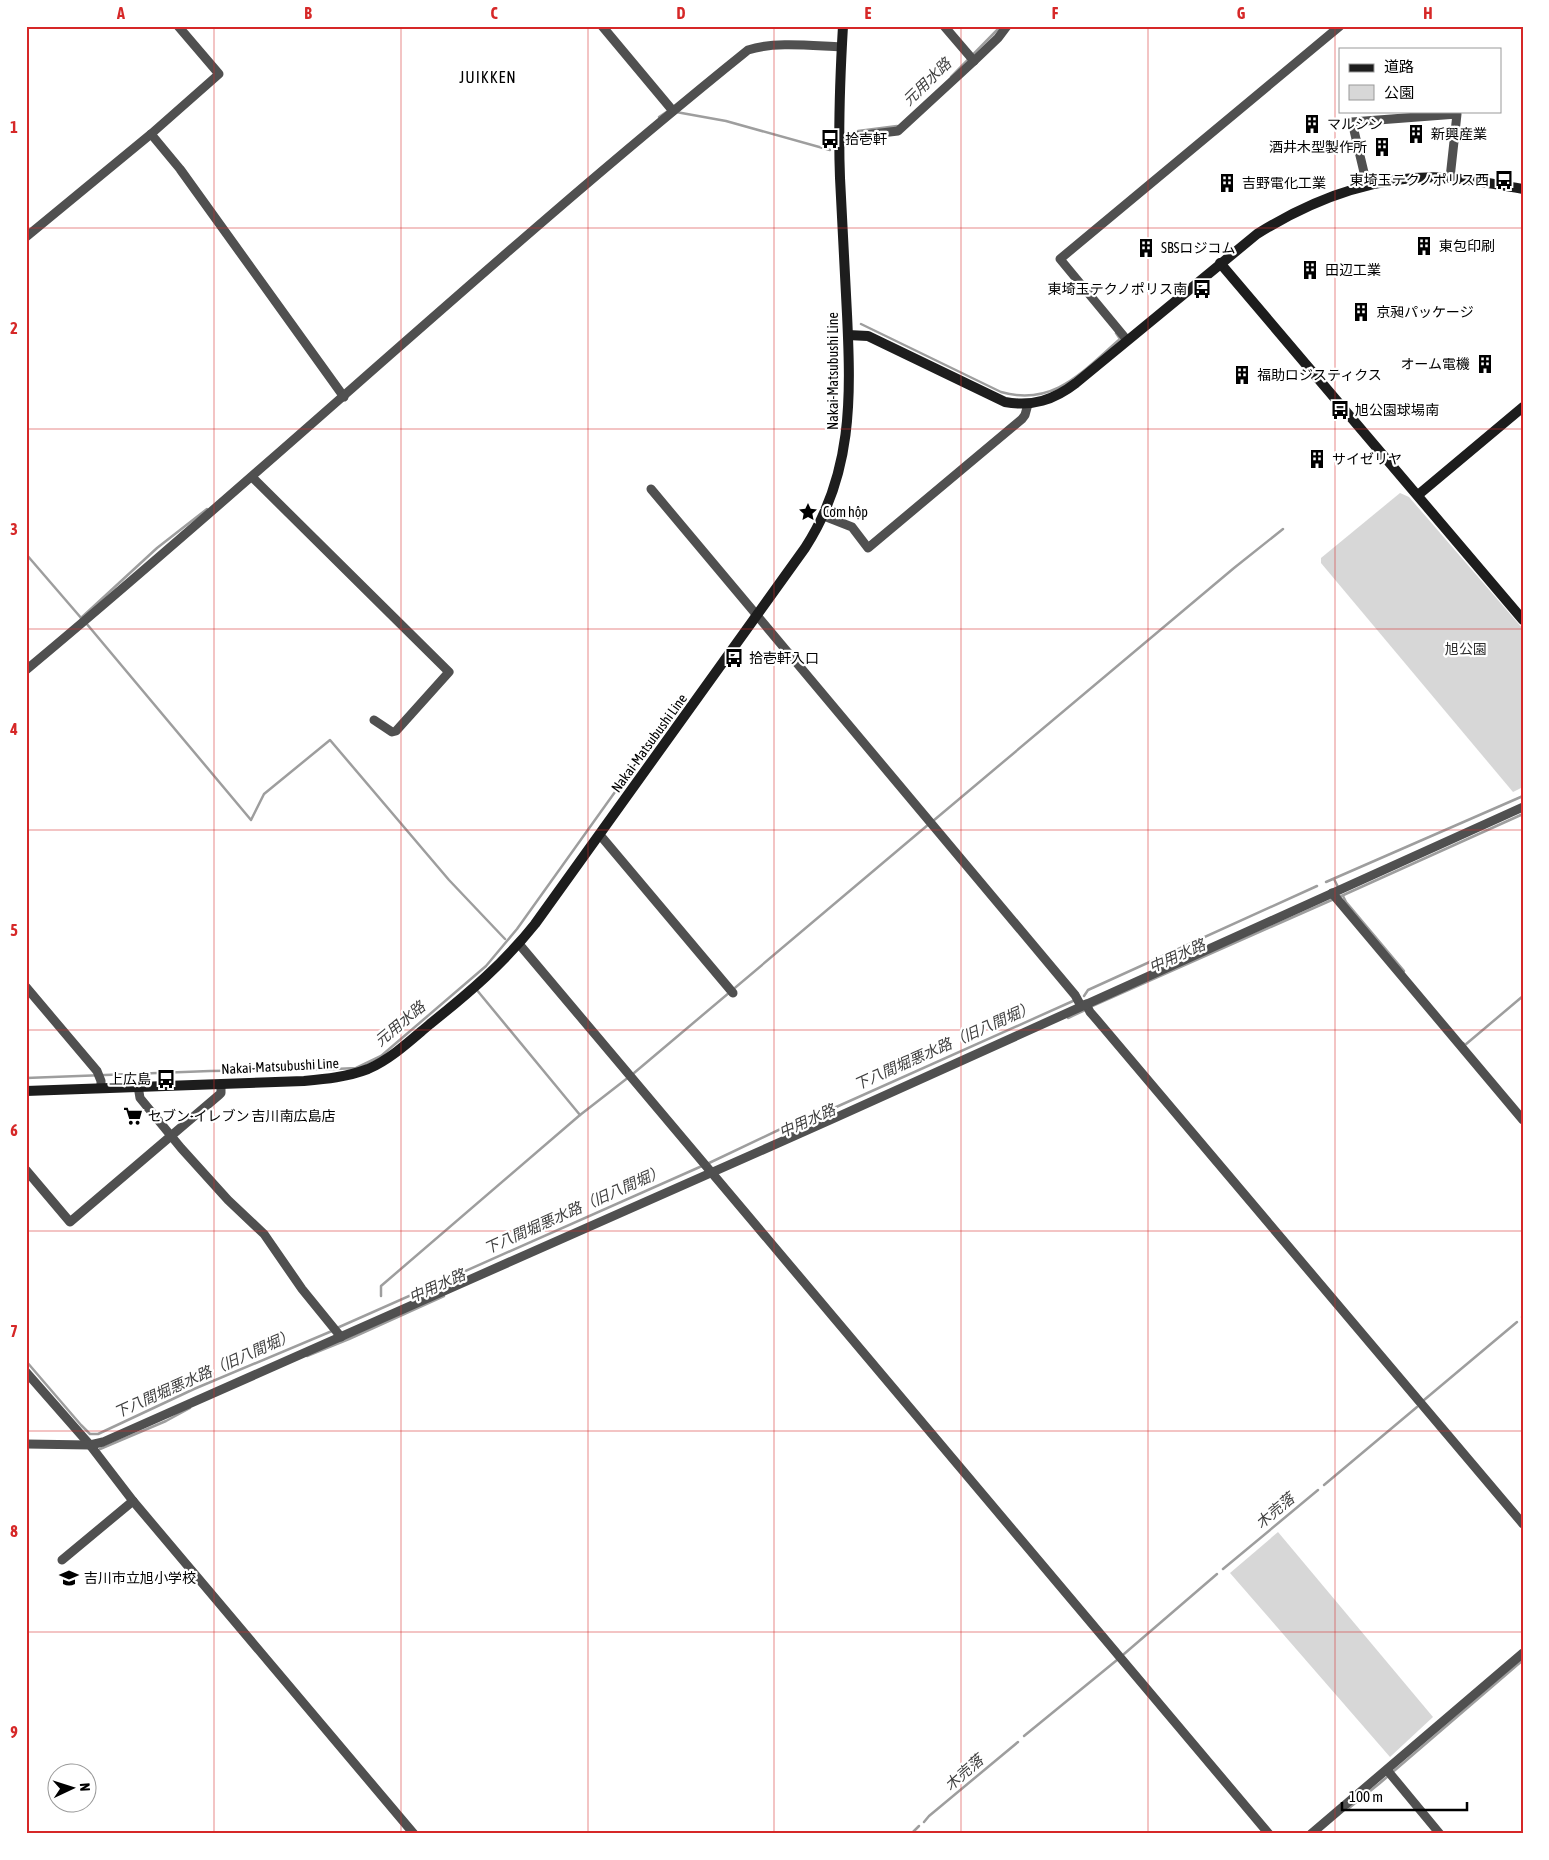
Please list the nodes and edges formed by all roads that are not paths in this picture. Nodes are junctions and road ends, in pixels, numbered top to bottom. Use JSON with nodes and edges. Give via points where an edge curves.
{"nodes":[{"id":1,"x":178,"y":26,"type":"edge"},
{"id":2,"x":602,"y":26,"type":"edge"},
{"id":3,"x":842,"y":26,"type":"edge"},
{"id":4,"x":944,"y":26,"type":"edge"},
{"id":5,"x":1007,"y":26,"type":"edge"},
{"id":6,"x":1340,"y":26,"type":"edge"},
{"id":7,"x":842,"y":48,"type":"junction"},
{"id":8,"x":974,"y":61,"type":"junction"},
{"id":9,"x":673,"y":111,"type":"junction"},
{"id":10,"x":151,"y":134,"type":"junction"},
{"id":11,"x":840,"y":140,"type":"junction"},
{"id":12,"x":1450,"y":178,"type":"junction"},
{"id":13,"x":1367,"y":185,"type":"junction"},
{"id":14,"x":1523,"y":189,"type":"edge"},
{"id":15,"x":26,"y":237,"type":"edge"},
{"id":16,"x":1220,"y":263,"type":"junction"},
{"id":17,"x":848,"y":335,"type":"junction"},
{"id":18,"x":1127,"y":340,"type":"junction"},
{"id":19,"x":344,"y":397,"type":"junction"},
{"id":20,"x":1028,"y":404,"type":"junction"},
{"id":21,"x":1523,"y":407,"type":"edge"},
{"id":22,"x":252,"y":477,"type":"junction"},
{"id":23,"x":651,"y":489,"type":"dead end"},
{"id":24,"x":1418,"y":495,"type":"junction"},
{"id":25,"x":824,"y":516,"type":"junction"},
{"id":26,"x":757,"y":616,"type":"junction"},
{"id":27,"x":1523,"y":620,"type":"edge"},
{"id":28,"x":26,"y":670,"type":"edge"},
{"id":29,"x":374,"y":720,"type":"dead end"},
{"id":30,"x":1523,"y":806,"type":"edge"},
{"id":31,"x":600,"y":835,"type":"junction"},
{"id":32,"x":1332,"y":893,"type":"junction"},
{"id":33,"x":519,"y":944,"type":"junction"},
{"id":34,"x":26,"y":987,"type":"edge"},
{"id":35,"x":733,"y":993,"type":"dead end"},
{"id":36,"x":1086,"y":1007,"type":"junction"},
{"id":37,"x":221,"y":1084,"type":"junction"},
{"id":38,"x":138,"y":1086,"type":"junction"},
{"id":39,"x":101,"y":1087,"type":"junction"},
{"id":40,"x":26,"y":1091,"type":"edge"},
{"id":41,"x":1523,"y":1120,"type":"edge"},
{"id":42,"x":172,"y":1136,"type":"junction"},
{"id":43,"x":26,"y":1170,"type":"edge"},
{"id":44,"x":713,"y":1172,"type":"junction"},
{"id":45,"x":341,"y":1337,"type":"junction"},
{"id":46,"x":26,"y":1372,"type":"edge"},
{"id":47,"x":26,"y":1444,"type":"edge"},
{"id":48,"x":90,"y":1445,"type":"junction"},
{"id":49,"x":133,"y":1501,"type":"junction"},
{"id":50,"x":1523,"y":1524,"type":"edge"},
{"id":51,"x":62,"y":1560,"type":"dead end"},
{"id":52,"x":1523,"y":1653,"type":"edge"},
{"id":53,"x":1387,"y":1770,"type":"junction"},
{"id":54,"x":414,"y":1834,"type":"edge"},
{"id":55,"x":1269,"y":1834,"type":"edge"},
{"id":56,"x":1311,"y":1834,"type":"edge"},
{"id":57,"x":1440,"y":1834,"type":"edge"}],
"edges":[{"from":1,"to":10,"type":"street","via":[[219,74]]},
{"from":2,"to":9,"type":"street"},
{"from":3,"to":7,"type":"main road","name":"Nakai-Matsubushi Line"},
{"from":4,"to":8,"type":"street"},
{"from":5,"to":8,"type":"street"},
{"from":6,"to":18,"type":"street","via":[[1060,259]]},
{"from":7,"to":9,"type":"street","via":[[770,46],[748,50]]},
{"from":7,"to":11,"type":"main road","name":"Nakai-Matsubushi Line"},
{"from":8,"to":11,"type":"street","via":[[898,131]]},
{"from":9,"to":19,"type":"street","via":[[570,195]]},
{"from":10,"to":15,"type":"street"},
{"from":10,"to":19,"type":"street","via":[[180,168]]},
{"from":11,"to":17,"type":"main road","name":"Nakai-Matsubushi Line"},
{"from":12,"to":13,"type":"main road"},
{"from":12,"to":13,"type":"street","via":[[1457,114],[1352,122]]},
{"from":12,"to":14,"type":"main road"},
{"from":13,"to":16,"type":"main road","via":[[1315,202],[1284,217]]},
{"from":16,"to":18,"type":"main road"},
{"from":16,"to":24,"type":"main road"},
{"from":17,"to":20,"type":"main road","via":[[868,336],[994,397]]},
{"from":17,"to":25,"type":"main road","name":"Nakai-Matsubushi Line","via":[[849,418],[846,441],[838,479]]},
{"from":18,"to":20,"type":"main road","via":[[1065,392]]},
{"from":19,"to":22,"type":"street"},
{"from":20,"to":25,"type":"street","via":[[1022,419],[868,548],[848,525]]},
{"from":21,"to":24,"type":"main road"},
{"from":22,"to":28,"type":"street"},
{"from":22,"to":29,"type":"street","via":[[449,672],[396,731],[392,732]]},
{"from":23,"to":26,"type":"street"},
{"from":24,"to":27,"type":"main road"},
{"from":25,"to":26,"type":"main road","name":"Nakai-Matsubushi Line","via":[[806,548]]},
{"from":26,"to":31,"type":"main road","name":"Nakai-Matsubushi Line"},
{"from":26,"to":36,"type":"street"},
{"from":30,"to":32,"type":"street"},
{"from":31,"to":33,"type":"main road","name":"Nakai-Matsubushi Line"},
{"from":31,"to":35,"type":"street"},
{"from":32,"to":36,"type":"street"},
{"from":32,"to":41,"type":"street"},
{"from":33,"to":37,"type":"main road","name":"Nakai-Matsubushi Line","via":[[495,970],[441,1016],[387,1059],[369,1068],[326,1080]]},
{"from":33,"to":44,"type":"street"},
{"from":34,"to":39,"type":"street","via":[[97,1071]]},
{"from":36,"to":44,"type":"street"},
{"from":36,"to":50,"type":"street"},
{"from":37,"to":38,"type":"main road","name":"Nakai-Matsubushi Line"},
{"from":37,"to":42,"type":"street","via":[[219,1095]]},
{"from":38,"to":39,"type":"main road","name":"Nakai-Matsubushi Line"},
{"from":38,"to":42,"type":"street","via":[[140,1098]]},
{"from":39,"to":40,"type":"main road","name":"Nakai-Matsubushi Line"},
{"from":42,"to":43,"type":"street","via":[[70,1222]]},
{"from":42,"to":45,"type":"street","via":[[228,1200],[264,1234]]},
{"from":44,"to":45,"type":"street"},
{"from":44,"to":55,"type":"street"},
{"from":45,"to":48,"type":"street"},
{"from":46,"to":48,"type":"street"},
{"from":47,"to":48,"type":"street"},
{"from":48,"to":49,"type":"street"},
{"from":49,"to":51,"type":"street"},
{"from":49,"to":54,"type":"street"},
{"from":52,"to":53,"type":"street"},
{"from":53,"to":56,"type":"street"},
{"from":53,"to":57,"type":"street"}]}
